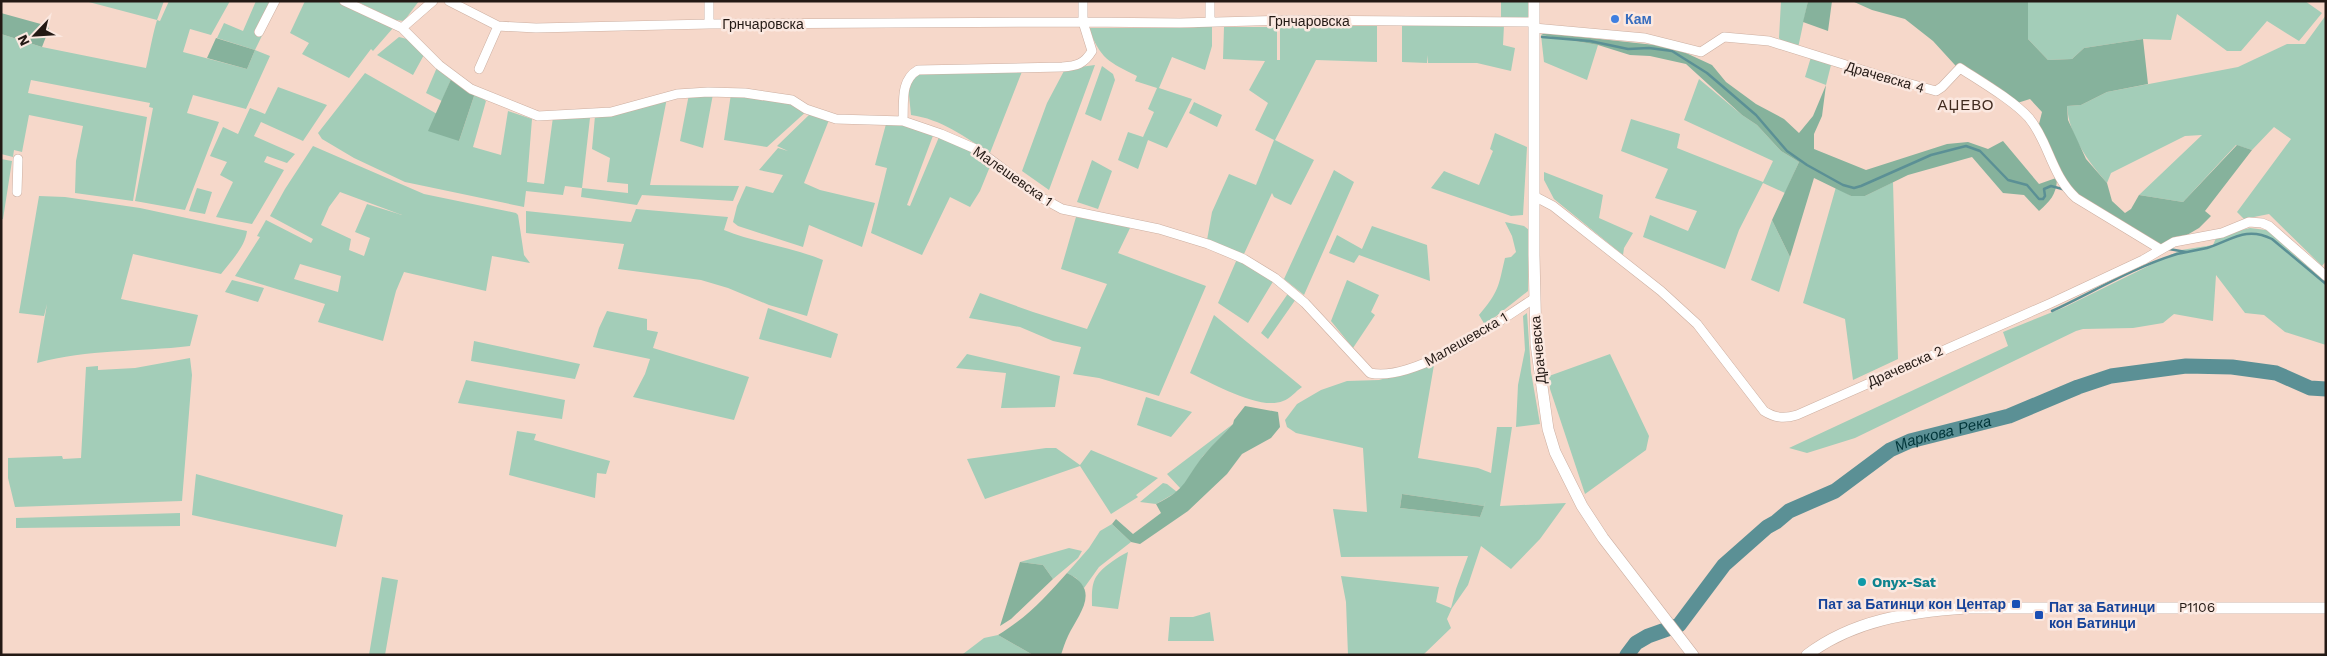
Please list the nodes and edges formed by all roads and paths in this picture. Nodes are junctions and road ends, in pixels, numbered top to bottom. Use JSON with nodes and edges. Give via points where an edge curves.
{"nodes":[{"id":1,"x":275,"y":1,"type":"edge"},
{"id":2,"x":344,"y":1,"type":"edge"},
{"id":3,"x":433,"y":1,"type":"edge"},
{"id":4,"x":449,"y":1,"type":"edge"},
{"id":5,"x":709,"y":1,"type":"edge"},
{"id":6,"x":1083,"y":1,"type":"edge"},
{"id":7,"x":1210,"y":1,"type":"edge"},
{"id":8,"x":1534,"y":1,"type":"edge"},
{"id":9,"x":1083,"y":22,"type":"junction"},
{"id":10,"x":1210,"y":22,"type":"junction"},
{"id":11,"x":709,"y":24,"type":"junction"},
{"id":12,"x":1534,"y":25,"type":"junction"},
{"id":13,"x":498,"y":26,"type":"junction"},
{"id":14,"x":402,"y":28,"type":"junction"},
{"id":15,"x":260,"y":32,"type":"dead end"},
{"id":16,"x":479,"y":69,"type":"dead end"},
{"id":17,"x":904,"y":121,"type":"junction"},
{"id":18,"x":18,"y":159,"type":"dead end"},
{"id":19,"x":18,"y":192,"type":"dead end"},
{"id":20,"x":1534,"y":196,"type":"junction"},
{"id":21,"x":2160,"y":249,"type":"junction"},
{"id":22,"x":2326,"y":276,"type":"edge"},
{"id":23,"x":1535,"y":298,"type":"junction"},
{"id":24,"x":2326,"y":608,"type":"edge"},
{"id":25,"x":1693,"y":655,"type":"edge"},
{"id":26,"x":1807,"y":655,"type":"edge"}],
"edges":[{"from":1,"to":15,"type":"street"},
{"from":2,"to":14,"type":"street","name":"Малешевска 1"},
{"from":3,"to":14,"type":"street"},
{"from":4,"to":13,"type":"street","name":"Грнчаровска"},
{"from":5,"to":11,"type":"street"},
{"from":6,"to":9,"type":"street"},
{"from":7,"to":10,"type":"street"},
{"from":8,"to":12,"type":"main road","name":"Драчевска"},
{"from":9,"to":10,"type":"street","name":"Грнчаровска"},
{"from":9,"to":11,"type":"street","name":"Грнчаровска"},
{"from":9,"to":17,"type":"street","via":[[1092,51],[1078,66],[918,70],[906,82]]},
{"from":10,"to":12,"type":"street","name":"Грнчаровска"},
{"from":11,"to":13,"type":"street","name":"Грнчаровска"},
{"from":12,"to":20,"type":"main road","name":"Драчевска"},
{"from":12,"to":21,"type":"street","name":"Драчевска 4","via":[[1645,38],[1701,52],[1724,37],[1768,41],[1878,76],[1936,90],[1960,68],[2028,117],[2065,188],[2076,198]]},
{"from":13,"to":16,"type":"street"},
{"from":14,"to":17,"type":"street","name":"Малешевска 1","via":[[439,65],[471,89],[538,116],[611,112],[677,94],[708,92],[745,93],[792,100],[806,109],[836,119]]},
{"from":17,"to":23,"type":"street","name":"Малешевска 1","via":[[978,150],[1062,209],[1159,229],[1244,259],[1276,278],[1305,303],[1370,373],[1396,372],[1419,366]]},
{"from":18,"to":19,"type":"street"},
{"from":20,"to":21,"type":"street","name":"Драчевска 2","via":[[1553,206],[1661,291],[1716,346],[1764,412],[1782,418],[1797,415],[2051,303]]},
{"from":20,"to":23,"type":"main road","name":"Драчевска"},
{"from":21,"to":22,"type":"street","name":"Драчевска 2","via":[[2254,221],[2270,226]]},
{"from":23,"to":25,"type":"main road","name":"Драчевска","via":[[1542,396],[1555,452],[1582,506],[1603,538]]},
{"from":24,"to":26,"type":"main road","name":"P1106","via":[[1966,608],[1924,611],[1862,625],[1834,637]]}]}
